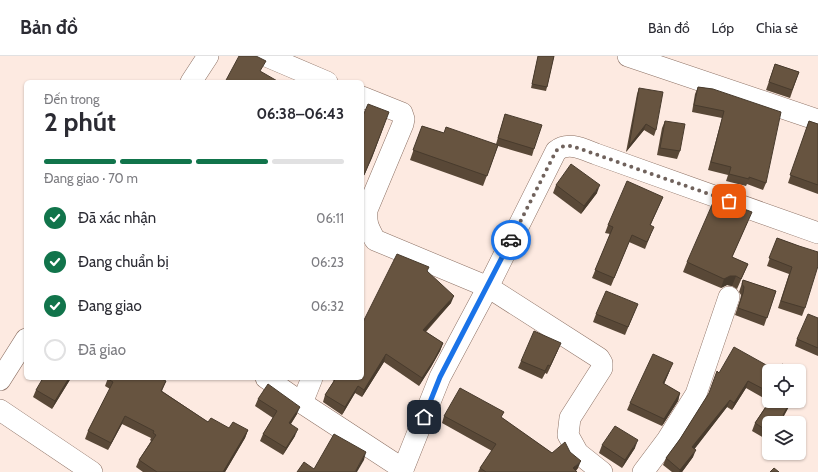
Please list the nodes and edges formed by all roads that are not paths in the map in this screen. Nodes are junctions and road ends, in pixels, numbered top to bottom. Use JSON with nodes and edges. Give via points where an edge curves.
{"nodes":[{"id":1,"x":208,"y":56,"type":"edge"},
{"id":2,"x":266,"y":56,"type":"edge"},
{"id":3,"x":628,"y":56,"type":"edge"},
{"id":4,"x":192,"y":80,"type":"edge"},
{"id":5,"x":322,"y":80,"type":"edge"},
{"id":6,"x":364,"y":98,"type":"edge"},
{"id":7,"x":818,"y":120,"type":"edge"},
{"id":8,"x":818,"y":233,"type":"edge"},
{"id":9,"x":365,"y":236,"type":"edge"},
{"id":10,"x":488,"y":287,"type":"junction"},
{"id":11,"x":729,"y":297,"type":"dead end"},
{"id":12,"x":24,"y":342,"type":"edge"},
{"id":13,"x":0,"y":380,"type":"edge"},
{"id":14,"x":269,"y":380,"type":"edge"},
{"id":15,"x":311,"y":380,"type":"edge"},
{"id":16,"x":302,"y":403,"type":"junction"},
{"id":17,"x":0,"y":410,"type":"edge"},
{"id":18,"x":402,"y":471,"type":"edge"},
{"id":19,"x":92,"y":472,"type":"edge"},
{"id":20,"x":602,"y":472,"type":"edge"},
{"id":21,"x":644,"y":472,"type":"edge"}],
"edges":[{"from":1,"to":4,"type":"street"},
{"from":2,"to":5,"type":"street"},
{"from":3,"to":7,"type":"street"},
{"from":6,"to":9,"type":"street","via":[[402,113],[404,119],[367,210]]},
{"from":8,"to":10,"type":"street","via":[[596,154],[564,146],[556,151]]},
{"from":9,"to":10,"type":"street"},
{"from":10,"to":18,"type":"street","via":[[440,377]]},
{"from":10,"to":20,"type":"street","via":[[599,358],[602,368],[570,418],[568,435],[578,453]]},
{"from":11,"to":21,"type":"street","via":[[696,394]]},
{"from":12,"to":13,"type":"street"},
{"from":14,"to":16,"type":"street"},
{"from":15,"to":16,"type":"street"},
{"from":16,"to":18,"type":"street"},
{"from":17,"to":19,"type":"street"}]}
